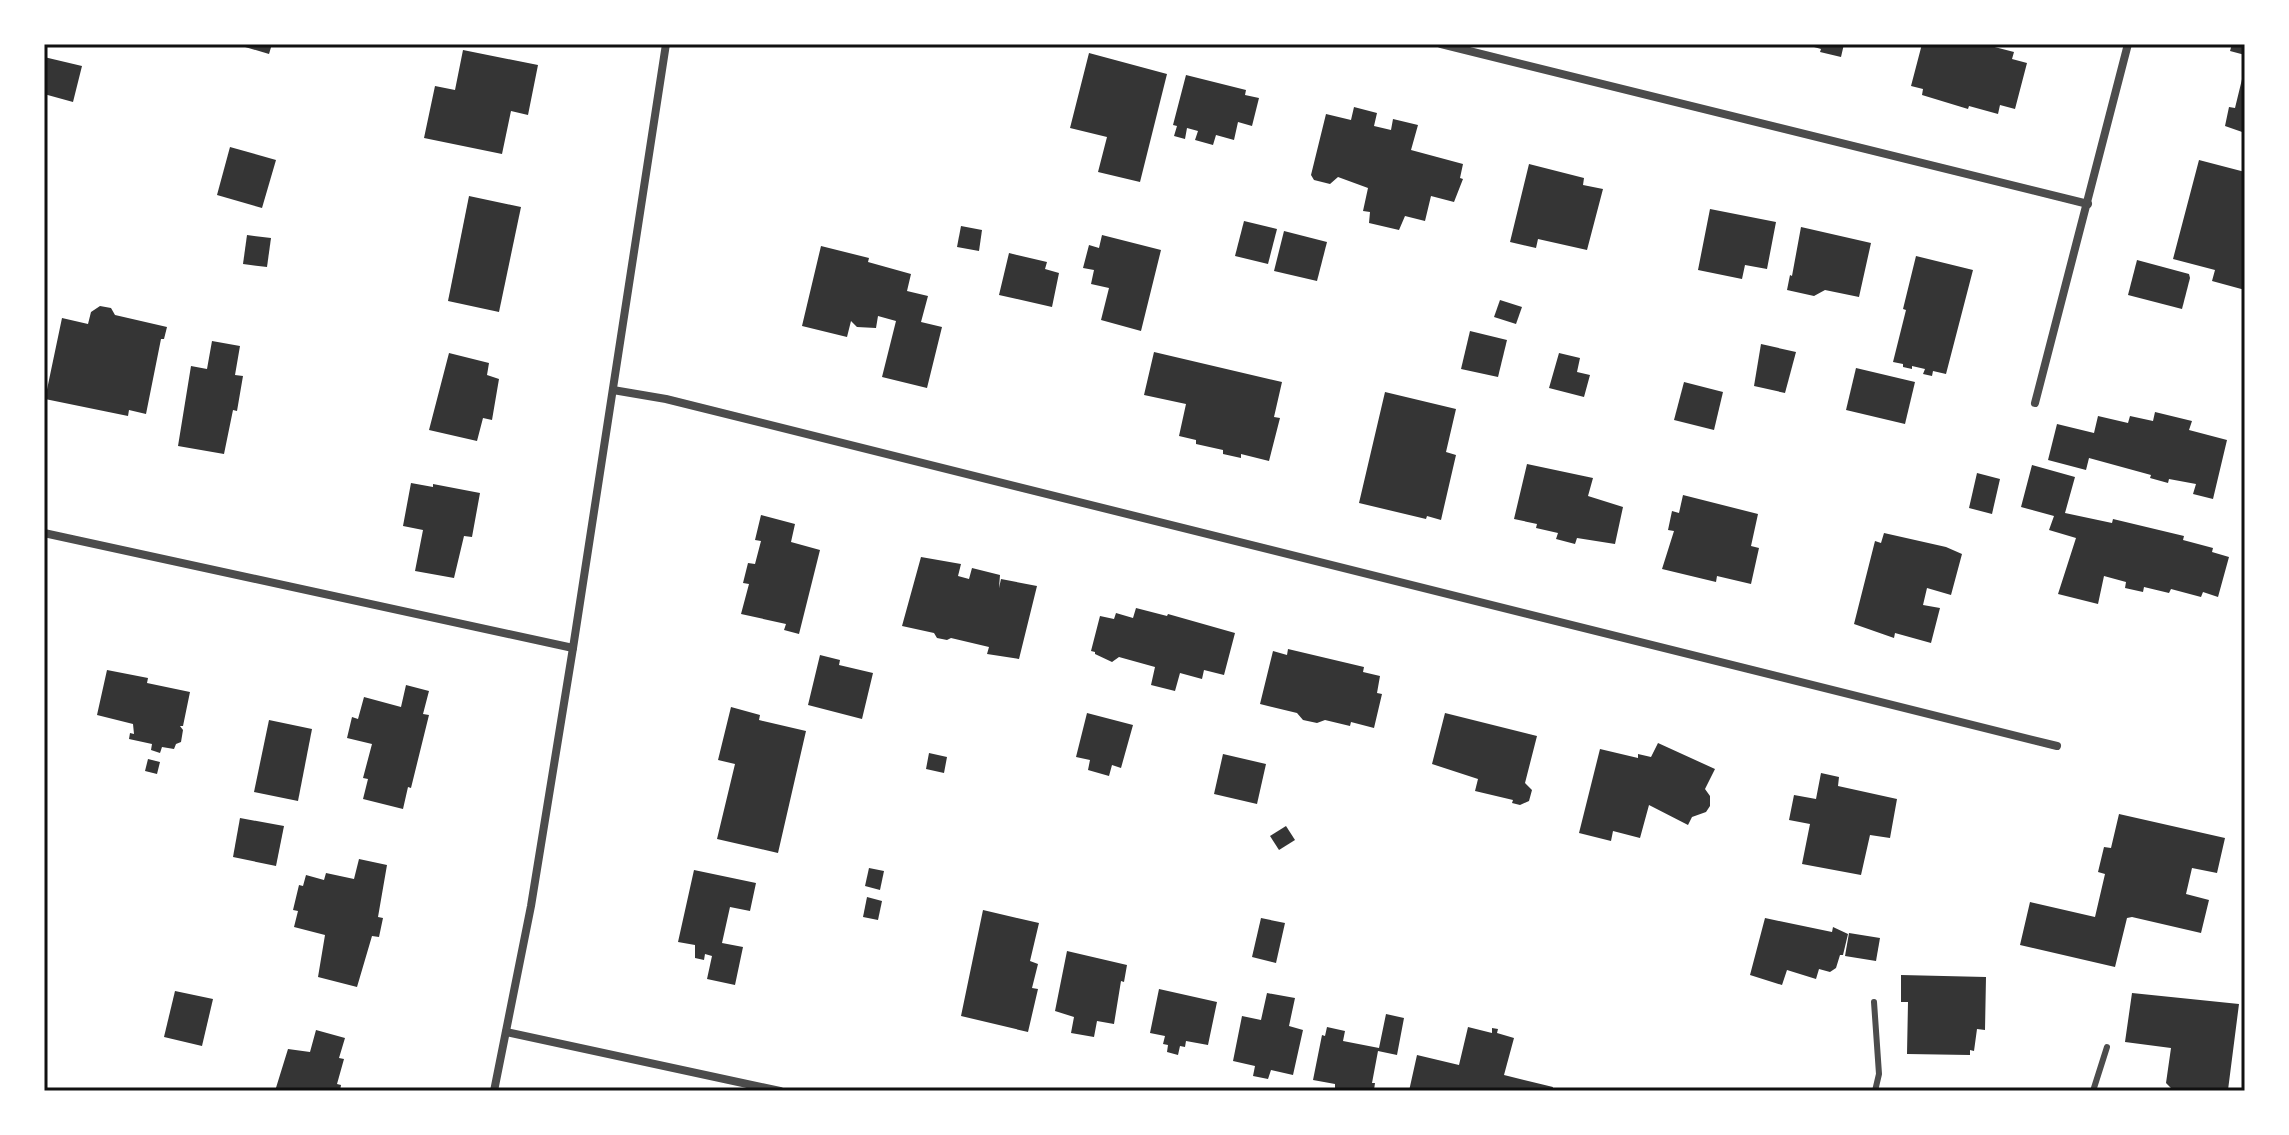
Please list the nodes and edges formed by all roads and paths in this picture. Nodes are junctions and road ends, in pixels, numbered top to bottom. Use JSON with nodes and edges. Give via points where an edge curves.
{"nodes":[{"id":1,"x":666,"y":44,"type":"edge"},
{"id":2,"x":1441,"y":44,"type":"edge"},
{"id":3,"x":2128,"y":44,"type":"edge"},
{"id":4,"x":2088,"y":204,"type":"junction"},
{"id":5,"x":613,"y":390,"type":"junction"},
{"id":6,"x":2035,"y":403,"type":"dead end"},
{"id":7,"x":44,"y":533,"type":"edge"},
{"id":8,"x":573,"y":648,"type":"junction"},
{"id":9,"x":2057,"y":746,"type":"dead end"},
{"id":10,"x":1874,"y":1002,"type":"dead end"},
{"id":11,"x":506,"y":1032,"type":"junction"},
{"id":12,"x":2107,"y":1047,"type":"dead end"},
{"id":13,"x":494,"y":1091,"type":"edge"},
{"id":14,"x":780,"y":1091,"type":"edge"},
{"id":15,"x":1875,"y":1091,"type":"edge"},
{"id":16,"x":2093,"y":1091,"type":"edge"}],
"edges":[{"from":1,"to":5,"type":"street"},
{"from":2,"to":4,"type":"street"},
{"from":3,"to":4,"type":"street"},
{"from":4,"to":6,"type":"street"},
{"from":5,"to":8,"type":"street"},
{"from":5,"to":9,"type":"street"},
{"from":7,"to":8,"type":"street"},
{"from":8,"to":11,"type":"street"},
{"from":10,"to":15,"type":"lane","via":[[1879,1074]]},
{"from":11,"to":13,"type":"street"},
{"from":11,"to":14,"type":"street"},
{"from":12,"to":16,"type":"lane"}]}
